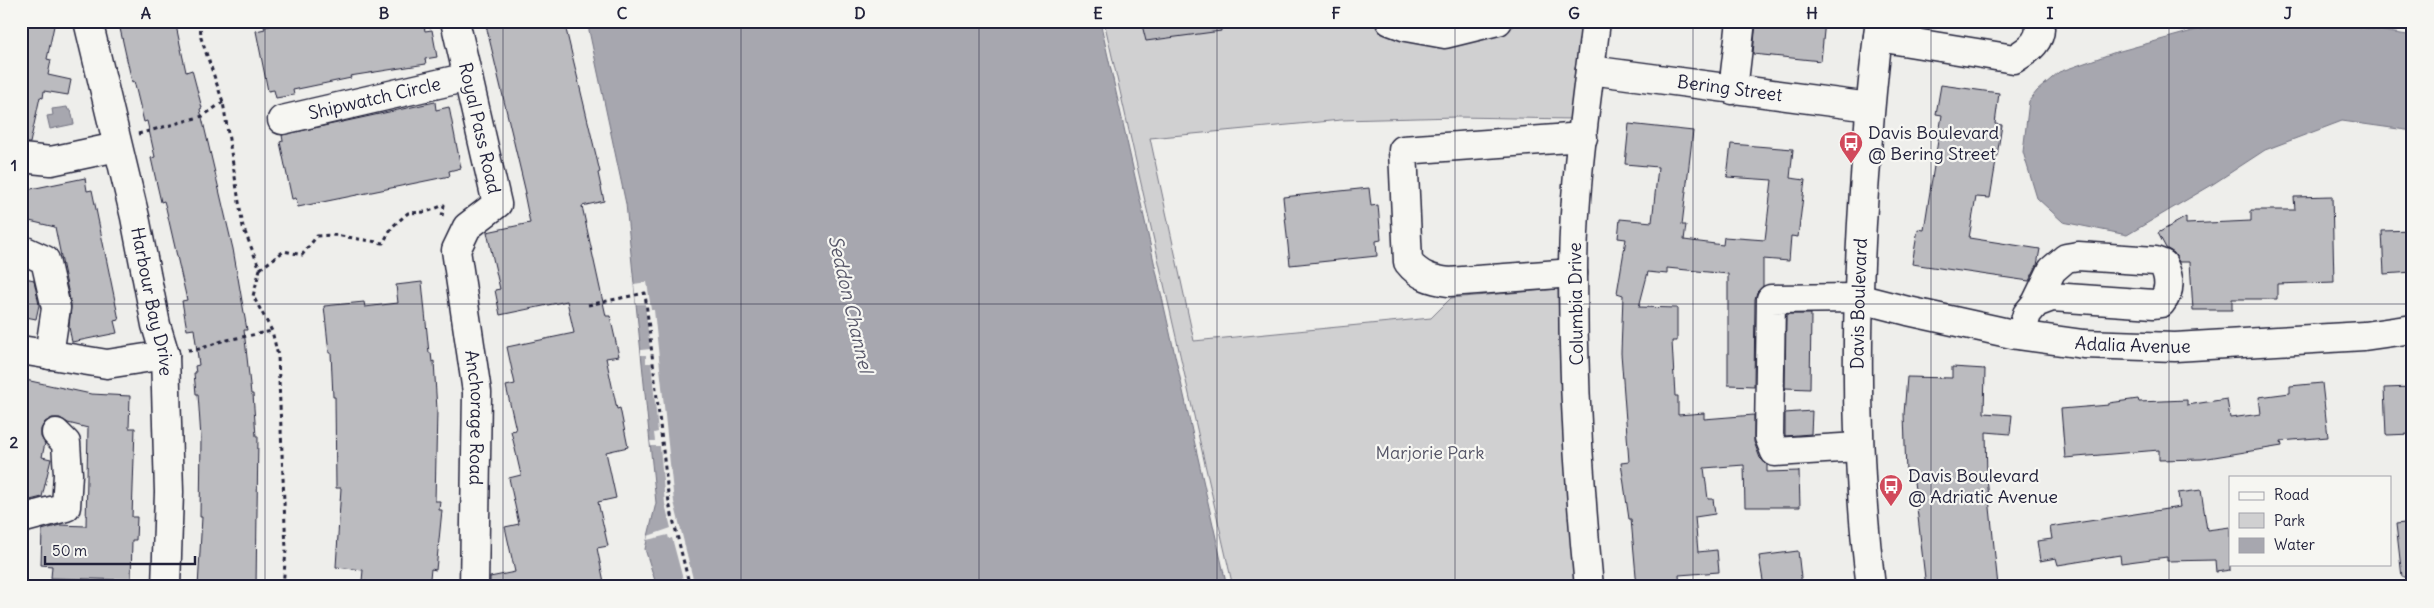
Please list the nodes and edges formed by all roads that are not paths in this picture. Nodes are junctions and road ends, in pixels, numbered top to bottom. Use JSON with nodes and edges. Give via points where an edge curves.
{"nodes":[{"id":1,"x":88,"y":21,"type":"edge"},
{"id":2,"x":455,"y":21,"type":"edge"},
{"id":3,"x":1390,"y":21,"type":"edge"},
{"id":4,"x":1498,"y":21,"type":"edge"},
{"id":5,"x":1596,"y":21,"type":"edge"},
{"id":6,"x":1741,"y":21,"type":"edge"},
{"id":7,"x":2039,"y":21,"type":"edge"},
{"id":8,"x":1889,"y":30,"type":"edge"},
{"id":9,"x":1590,"y":70,"type":"junction"},
{"id":10,"x":468,"y":77,"type":"junction"},
{"id":11,"x":1733,"y":90,"type":"junction"},
{"id":12,"x":1871,"y":95,"type":"junction"},
{"id":13,"x":282,"y":120,"type":"dead end"},
{"id":14,"x":1582,"y":137,"type":"junction"},
{"id":15,"x":117,"y":147,"type":"junction"},
{"id":16,"x":21,"y":158,"type":"edge"},
{"id":17,"x":21,"y":249,"type":"edge"},
{"id":18,"x":456,"y":250,"type":"joint"},
{"id":19,"x":1573,"y":273,"type":"junction"},
{"id":20,"x":1857,"y":298,"type":"junction"},
{"id":21,"x":2036,"y":303,"type":"dead end"},
{"id":22,"x":2413,"y":329,"type":"edge"},
{"id":23,"x":2021,"y":335,"type":"junction"},
{"id":24,"x":21,"y":350,"type":"edge"},
{"id":25,"x":49,"y":355,"type":"junction"},
{"id":26,"x":165,"y":355,"type":"junction"},
{"id":27,"x":56,"y":433,"type":"dead end"},
{"id":28,"x":1858,"y":447,"type":"junction"},
{"id":29,"x":21,"y":518,"type":"edge"},
{"id":30,"x":166,"y":587,"type":"edge"},
{"id":31,"x":474,"y":587,"type":"edge"},
{"id":32,"x":1589,"y":587,"type":"edge"},
{"id":33,"x":1872,"y":587,"type":"edge"}],
"edges":[{"from":1,"to":15,"type":"street","name":"Harbour Bay Drive"},
{"from":2,"to":10,"type":"street","name":"Royal Pass Road"},
{"from":3,"to":4,"type":"street","via":[[1445,34]]},
{"from":5,"to":9,"type":"street","name":"Columbia Drive"},
{"from":6,"to":11,"type":"street"},
{"from":7,"to":8,"type":"street","via":[[2040,36],[2014,59]]},
{"from":8,"to":12,"type":"street","via":[[1894,51]]},
{"from":9,"to":11,"type":"street","name":"Bering Street"},
{"from":9,"to":14,"type":"street","name":"Columbia Drive"},
{"from":10,"to":13,"type":"street","name":"Shipwatch Circle"},
{"from":10,"to":18,"type":"street","name":"Royal Pass Road","via":[[497,204],[467,228]]},
{"from":11,"to":12,"type":"street","name":"Bering Street"},
{"from":12,"to":20,"type":"street","name":"Davis Boulevard"},
{"from":14,"to":19,"type":"street","name":"Columbia Drive"},
{"from":14,"to":19,"type":"street","via":[[1402,150],[1408,262],[1415,271],[1432,280],[1449,282]]},
{"from":15,"to":16,"type":"street","via":[[64,160]]},
{"from":15,"to":26,"type":"street","name":"Harbour Bay Drive"},
{"from":17,"to":25,"type":"street","via":[[46,260],[56,308]]},
{"from":18,"to":31,"type":"street","name":"Anchorage Road","via":[[476,392]]},
{"from":19,"to":32,"type":"street","name":"Columbia Drive","via":[[1582,507]]},
{"from":20,"to":23,"type":"street","name":"Adalia Avenue"},
{"from":20,"to":28,"type":"street","name":"Davis Boulevard"},
{"from":20,"to":28,"type":"street","name":"Adalia Avenue","via":[[1771,299],[1768,438],[1775,452]]},
{"from":21,"to":23,"type":"street","via":[[2027,314]]},
{"from":22,"to":23,"type":"street","name":"Adalia Avenue","via":[[2364,336],[2175,347],[2083,344]]},
{"from":24,"to":25,"type":"street"},
{"from":25,"to":26,"type":"street","via":[[107,364]]},
{"from":26,"to":30,"type":"street","name":"Harbour Bay Drive","via":[[169,492]]},
{"from":27,"to":29,"type":"street","via":[[66,443],[66,507]]},
{"from":28,"to":33,"type":"street","name":"Davis Boulevard"}]}
